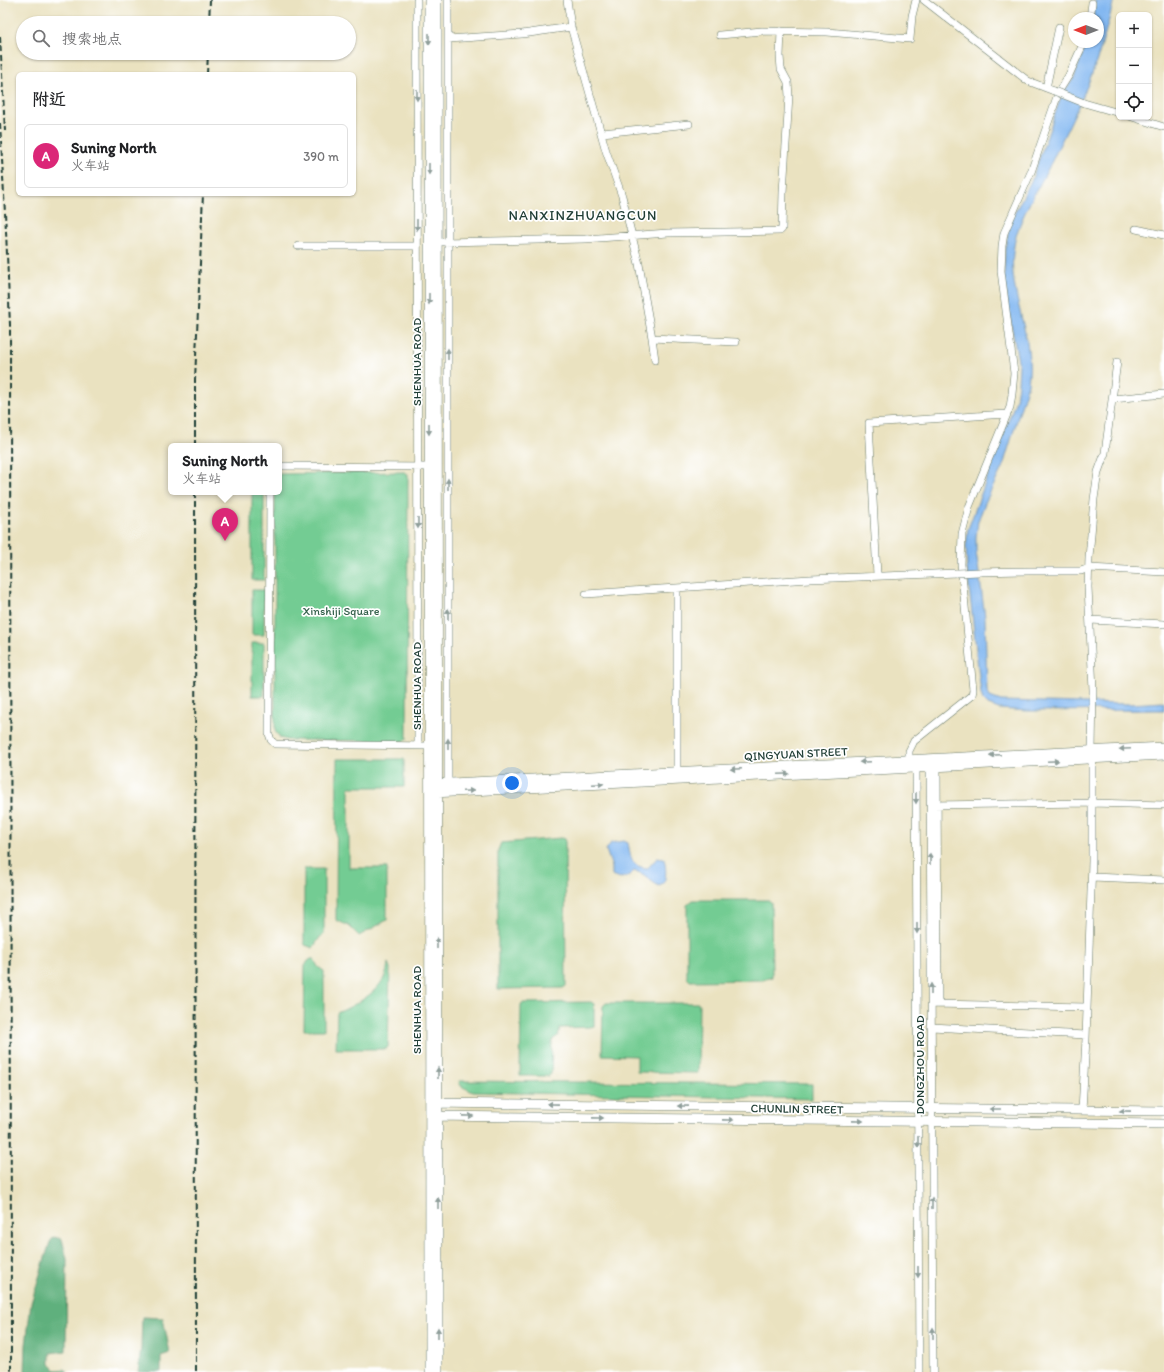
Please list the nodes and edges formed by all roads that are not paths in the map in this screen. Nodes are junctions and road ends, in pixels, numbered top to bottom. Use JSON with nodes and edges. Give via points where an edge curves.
{"nodes":[{"id":1,"x":417,"y":0,"type":"edge"},
{"id":2,"x":429,"y":0,"type":"edge"},
{"id":3,"x":437,"y":0,"type":"edge"},
{"id":4,"x":448,"y":0,"type":"edge"},
{"id":5,"x":567,"y":0,"type":"edge"},
{"id":6,"x":916,"y":0,"type":"edge"},
{"id":7,"x":924,"y":0,"type":"edge"},
{"id":8,"x":1092,"y":3,"type":"dead end"},
{"id":9,"x":1091,"y":12,"type":"edge"},
{"id":10,"x":571,"y":26,"type":"junction"},
{"id":11,"x":1059,"y":27,"type":"dead end"},
{"id":12,"x":781,"y":31,"type":"junction"},
{"id":13,"x":720,"y":35,"type":"dead end"},
{"id":14,"x":448,"y":39,"type":"junction"},
{"id":15,"x":1081,"y":48,"type":"edge"},
{"id":16,"x":1046,"y":88,"type":"junction"},
{"id":17,"x":1116,"y":112,"type":"edge"},
{"id":18,"x":1142,"y":120,"type":"edge"},
{"id":19,"x":689,"y":124,"type":"dead end"},
{"id":20,"x":1164,"y":127,"type":"edge"},
{"id":21,"x":602,"y":133,"type":"junction"},
{"id":22,"x":1136,"y":229,"type":"dead end"},
{"id":23,"x":632,"y":235,"type":"junction"},
{"id":24,"x":1164,"y":236,"type":"edge"},
{"id":25,"x":437,"y":242,"type":"junction"},
{"id":26,"x":448,"y":242,"type":"junction"},
{"id":27,"x":298,"y":246,"type":"dead end"},
{"id":28,"x":417,"y":246,"type":"junction"},
{"id":29,"x":652,"y":338,"type":"junction"},
{"id":30,"x":736,"y":342,"type":"dead end"},
{"id":31,"x":655,"y":360,"type":"dead end"},
{"id":32,"x":1117,"y":362,"type":"dead end"},
{"id":33,"x":1164,"y":394,"type":"edge"},
{"id":34,"x":1113,"y":399,"type":"junction"},
{"id":35,"x":1006,"y":414,"type":"junction"},
{"id":36,"x":282,"y":466,"type":"edge"},
{"id":37,"x":418,"y":467,"type":"junction"},
{"id":38,"x":429,"y":467,"type":"junction"},
{"id":39,"x":270,"y":495,"type":"edge"},
{"id":40,"x":1089,"y":568,"type":"junction"},
{"id":41,"x":1164,"y":572,"type":"edge"},
{"id":42,"x":877,"y":576,"type":"junction"},
{"id":43,"x":678,"y":588,"type":"junction"},
{"id":44,"x":586,"y":594,"type":"dead end"},
{"id":45,"x":1090,"y":620,"type":"junction"},
{"id":46,"x":1164,"y":624,"type":"edge"},
{"id":47,"x":418,"y":746,"type":"junction"},
{"id":48,"x":429,"y":746,"type":"junction"},
{"id":49,"x":1164,"y":747,"type":"edge"},
{"id":50,"x":1092,"y":754,"type":"junction"},
{"id":51,"x":1164,"y":755,"type":"edge"},
{"id":52,"x":913,"y":762,"type":"junction"},
{"id":53,"x":932,"y":764,"type":"junction"},
{"id":54,"x":677,"y":772,"type":"junction"},
{"id":55,"x":448,"y":783,"type":"junction"},
{"id":56,"x":433,"y":788,"type":"junction"},
{"id":57,"x":1092,"y":803,"type":"junction"},
{"id":58,"x":934,"y":805,"type":"junction"},
{"id":59,"x":1164,"y":806,"type":"edge"},
{"id":60,"x":1092,"y":877,"type":"junction"},
{"id":61,"x":1164,"y":880,"type":"edge"},
{"id":62,"x":934,"y":1004,"type":"junction"},
{"id":63,"x":1087,"y":1007,"type":"junction"},
{"id":64,"x":931,"y":1027,"type":"junction"},
{"id":65,"x":1086,"y":1035,"type":"junction"},
{"id":66,"x":434,"y":1103,"type":"junction"},
{"id":67,"x":918,"y":1109,"type":"junction"},
{"id":68,"x":932,"y":1109,"type":"junction"},
{"id":69,"x":1082,"y":1110,"type":"junction"},
{"id":70,"x":1164,"y":1111,"type":"edge"},
{"id":71,"x":434,"y":1116,"type":"junction"},
{"id":72,"x":918,"y":1122,"type":"junction"},
{"id":73,"x":932,"y":1122,"type":"junction"},
{"id":74,"x":1164,"y":1124,"type":"edge"},
{"id":75,"x":430,"y":1372,"type":"edge"},
{"id":76,"x":438,"y":1372,"type":"edge"},
{"id":77,"x":919,"y":1372,"type":"edge"},
{"id":78,"x":933,"y":1372,"type":"edge"}],
"edges":[{"from":1,"to":28,"type":"street","one_way":true},
{"from":2,"to":38,"type":"main road","name":"SHENHUA ROAD","one_way":true},
{"from":3,"to":25,"type":"main road","name":"SHENHUA ROAD"},
{"from":4,"to":14,"type":"street"},
{"from":5,"to":10,"type":"street"},
{"from":6,"to":12,"type":"street","via":[[910,39]]},
{"from":7,"to":16,"type":"street","via":[[1028,81]]},
{"from":8,"to":9,"type":"street"},
{"from":10,"to":14,"type":"street","via":[[522,34]]},
{"from":10,"to":21,"type":"street"},
{"from":11,"to":16,"type":"street"},
{"from":12,"to":13,"type":"street"},
{"from":12,"to":23,"type":"street","via":[[781,69],[788,82],[789,96],[780,231]]},
{"from":14,"to":26,"type":"street"},
{"from":15,"to":35,"type":"street","via":[[1059,90],[1032,172],[1004,232],[1001,272],[1014,373],[1012,394]]},
{"from":16,"to":17,"type":"street","bridge":true},
{"from":18,"to":20,"type":"street"},
{"from":19,"to":21,"type":"street"},
{"from":21,"to":23,"type":"street"},
{"from":22,"to":24,"type":"street"},
{"from":23,"to":26,"type":"street","via":[[585,239]]},
{"from":23,"to":29,"type":"street"},
{"from":25,"to":26,"type":"street"},
{"from":25,"to":56,"type":"main road","name":"SHENHUA ROAD"},
{"from":55,"to":26,"type":"street","one_way":true},
{"from":27,"to":28,"type":"street"},
{"from":28,"to":37,"type":"street"},
{"from":29,"to":30,"type":"street"},
{"from":29,"to":31,"type":"street"},
{"from":32,"to":34,"type":"street"},
{"from":33,"to":34,"type":"street"},
{"from":34,"to":40,"type":"street","via":[[1105,453],[1098,472],[1094,499]]},
{"from":35,"to":42,"type":"street","via":[[869,423]]},
{"from":35,"to":52,"type":"street","name":"DONGZHOU ROAD","via":[[969,507],[962,534],[961,564],[972,695],[914,741],[909,751]]},
{"from":36,"to":37,"type":"street"},
{"from":37,"to":38,"type":"street"},
{"from":37,"to":47,"type":"street","one_way":true},
{"from":38,"to":48,"type":"main road","name":"SHENHUA ROAD"},
{"from":39,"to":47,"type":"street","via":[[270,740],[275,744]]},
{"from":40,"to":41,"type":"street"},
{"from":40,"to":42,"type":"street","bridge":true,"via":[[1081,571]]},
{"from":40,"to":45,"type":"street"},
{"from":42,"to":43,"type":"street"},
{"from":43,"to":44,"type":"street"},
{"from":43,"to":54,"type":"street"},
{"from":45,"to":46,"type":"street"},
{"from":45,"to":50,"type":"street"},
{"from":47,"to":48,"type":"street"},
{"from":48,"to":56,"type":"main road","name":"SHENHUA ROAD"},
{"from":49,"to":50,"type":"main road","name":"QINGYUAN STREET","one_way":true},
{"from":50,"to":51,"type":"main road","name":"QINGYUAN STREET"},
{"from":50,"to":53,"type":"main road","name":"QINGYUAN STREET"},
{"from":50,"to":57,"type":"street"},
{"from":52,"to":53,"type":"main road","name":"QINGYUAN STREET"},
{"from":52,"to":54,"type":"main road","name":"QINGYUAN STREET","one_way":true},
{"from":56,"to":52,"type":"main road","name":"QINGYUAN STREET","one_way":true},
{"from":52,"to":67,"type":"street","name":"DONGZHOU ROAD","one_way":true},
{"from":53,"to":58,"type":"street","name":"DONGZHOU ROAD"},
{"from":54,"to":55,"type":"main road","name":"QINGYUAN STREET"},
{"from":55,"to":56,"type":"main road","name":"QINGYUAN STREET"},
{"from":56,"to":66,"type":"main road","name":"SHENHUA ROAD"},
{"from":57,"to":58,"type":"street"},
{"from":57,"to":59,"type":"street"},
{"from":57,"to":60,"type":"street"},
{"from":62,"to":58,"type":"street","name":"DONGZHOU ROAD","one_way":true},
{"from":60,"to":61,"type":"street"},
{"from":60,"to":63,"type":"street"},
{"from":62,"to":63,"type":"street"},
{"from":62,"to":64,"type":"street","name":"DONGZHOU ROAD"},
{"from":63,"to":65,"type":"street"},
{"from":64,"to":65,"type":"street"},
{"from":64,"to":68,"type":"street","name":"DONGZHOU ROAD"},
{"from":65,"to":69,"type":"street"},
{"from":67,"to":66,"type":"main road","name":"CHUNLIN STREET","one_way":true},
{"from":66,"to":71,"type":"main road","name":"SHENHUA ROAD"},
{"from":67,"to":68,"type":"main road","name":"CHUNLIN STREET"},
{"from":67,"to":72,"type":"street","name":"DONGZHOU ROAD"},
{"from":69,"to":68,"type":"main road","name":"CHUNLIN STREET","one_way":true},
{"from":68,"to":73,"type":"street","name":"DONGZHOU ROAD"},
{"from":70,"to":69,"type":"main road","name":"CHUNLIN STREET","one_way":true},
{"from":71,"to":72,"type":"main road","name":"CHUNLIN STREET","one_way":true},
{"from":71,"to":75,"type":"main road","name":"SHENHUA ROAD"},
{"from":76,"to":71,"type":"main road","name":"SHENHUA ROAD","one_way":true},
{"from":72,"to":73,"type":"main road","name":"CHUNLIN STREET"},
{"from":72,"to":77,"type":"street","name":"DONGZHOU ROAD","one_way":true},
{"from":73,"to":74,"type":"main road","name":"CHUNLIN STREET"},
{"from":78,"to":73,"type":"street","name":"DONGZHOU ROAD","one_way":true}]}
